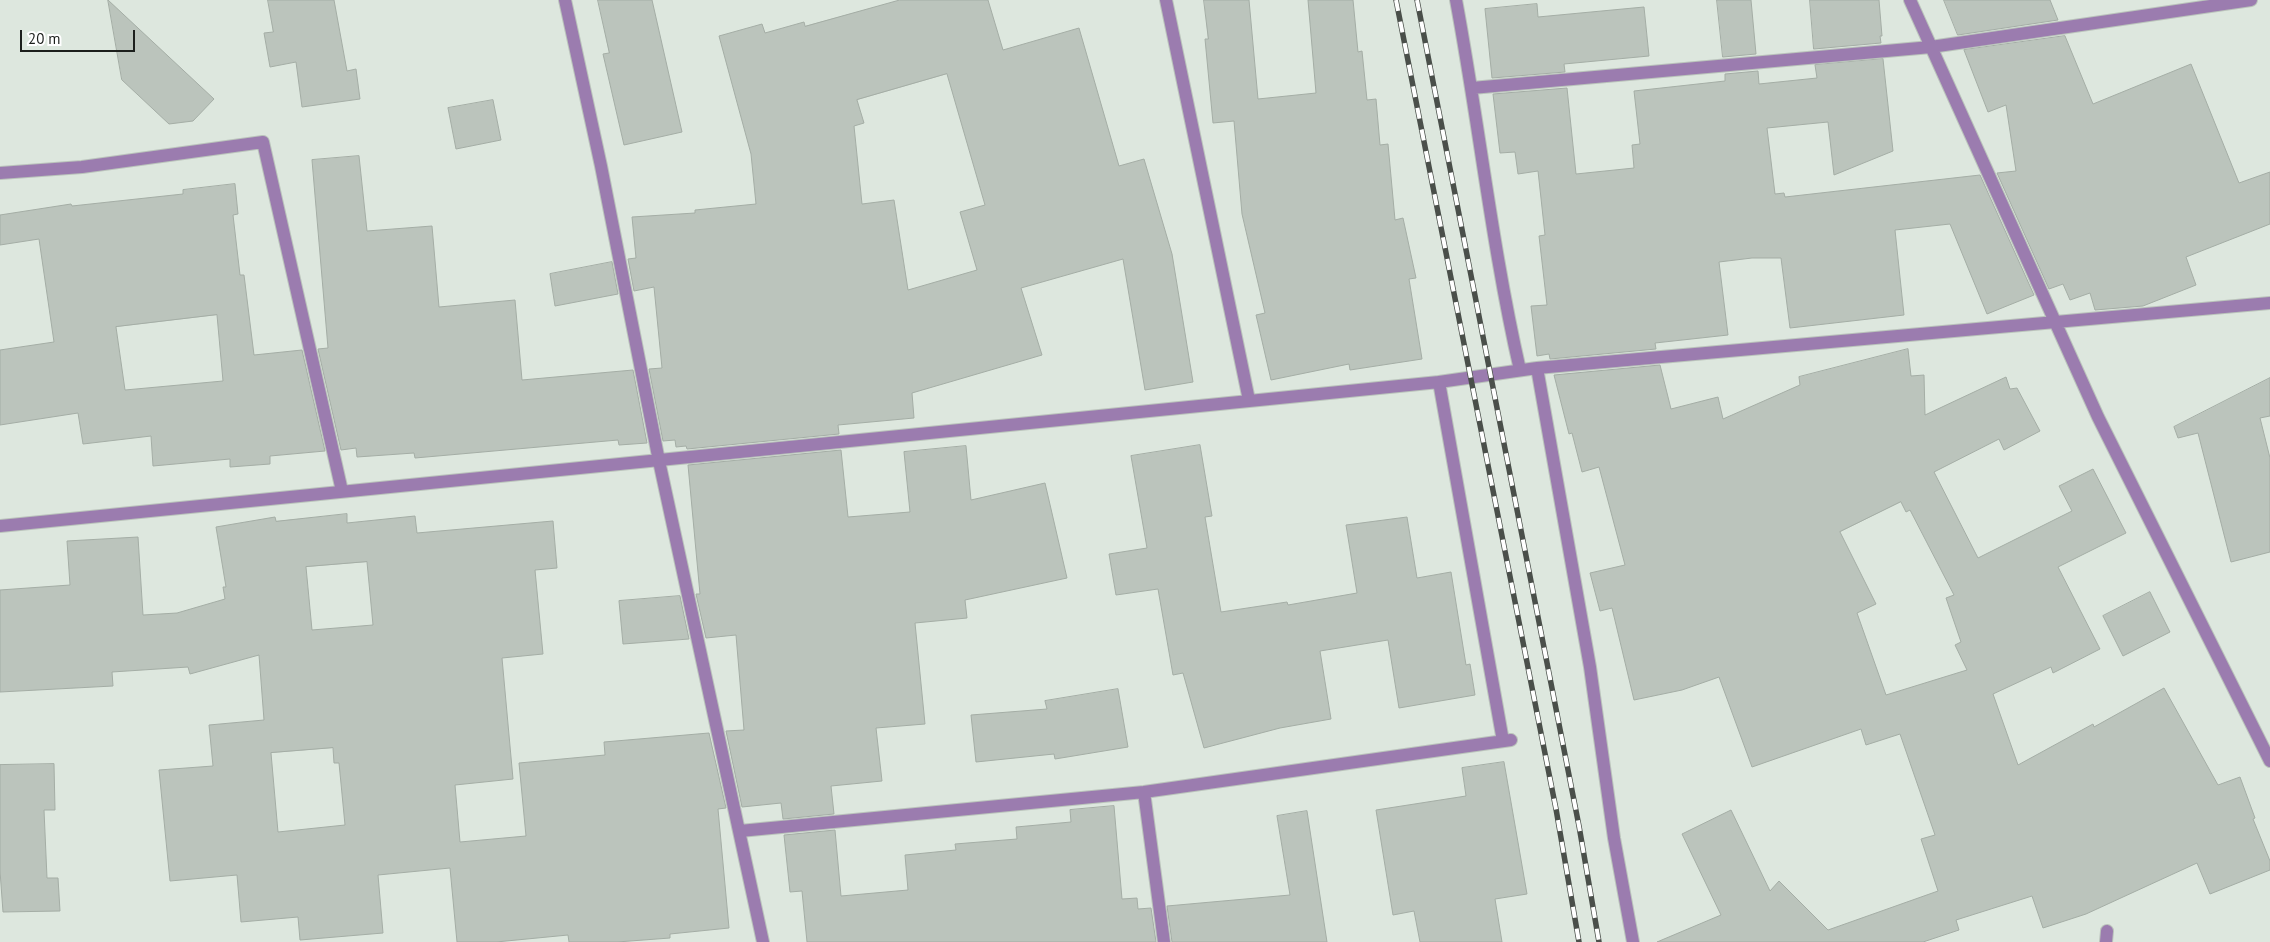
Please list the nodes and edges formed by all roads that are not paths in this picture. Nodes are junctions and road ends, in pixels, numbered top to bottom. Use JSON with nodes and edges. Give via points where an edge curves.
{"nodes":[{"id":1,"x":566,"y":0,"type":"edge"},
{"id":2,"x":1166,"y":0,"type":"edge"},
{"id":3,"x":1456,"y":0,"type":"edge"},
{"id":4,"x":1910,"y":0,"type":"edge"},
{"id":5,"x":2251,"y":0,"type":"edge"},
{"id":6,"x":2217,"y":2,"type":"edge"},
{"id":7,"x":1931,"y":47,"type":"junction"},
{"id":8,"x":1472,"y":88,"type":"junction"},
{"id":9,"x":0,"y":173,"type":"edge"},
{"id":10,"x":2270,"y":303,"type":"edge"},
{"id":11,"x":2054,"y":322,"type":"junction"},
{"id":12,"x":1538,"y":368,"type":"junction"},
{"id":13,"x":1520,"y":370,"type":"junction"},
{"id":14,"x":1439,"y":382,"type":"junction"},
{"id":15,"x":1249,"y":400,"type":"junction"},
{"id":16,"x":659,"y":461,"type":"junction"},
{"id":17,"x":342,"y":491,"type":"junction"},
{"id":18,"x":0,"y":526,"type":"edge"},
{"id":19,"x":2270,"y":761,"type":"edge"},
{"id":20,"x":1144,"y":792,"type":"junction"},
{"id":21,"x":740,"y":831,"type":"junction"},
{"id":22,"x":763,"y":942,"type":"edge"},
{"id":23,"x":1164,"y":942,"type":"edge"},
{"id":24,"x":1633,"y":942,"type":"edge"}],
"edges":[{"from":1,"to":16,"type":"street"},
{"from":2,"to":15,"type":"street"},
{"from":3,"to":8,"type":"street"},
{"from":4,"to":7,"type":"street"},
{"from":5,"to":6,"type":"street"},
{"from":6,"to":7,"type":"street"},
{"from":7,"to":8,"type":"street"},
{"from":7,"to":11,"type":"street"},
{"from":8,"to":13,"type":"street","via":[[1503,296]]},
{"from":9,"to":17,"type":"street","via":[[82,167],[263,142]]},
{"from":10,"to":11,"type":"street"},
{"from":11,"to":12,"type":"street"},
{"from":11,"to":19,"type":"street"},
{"from":12,"to":13,"type":"street"},
{"from":12,"to":24,"type":"street"},
{"from":13,"to":14,"type":"street"},
{"from":14,"to":15,"type":"street"},
{"from":14,"to":20,"type":"street","via":[[1507,741]]},
{"from":15,"to":16,"type":"street"},
{"from":16,"to":17,"type":"street"},
{"from":16,"to":21,"type":"street"},
{"from":17,"to":18,"type":"street"},
{"from":20,"to":21,"type":"street"},
{"from":20,"to":23,"type":"street"},
{"from":21,"to":22,"type":"street"}]}
